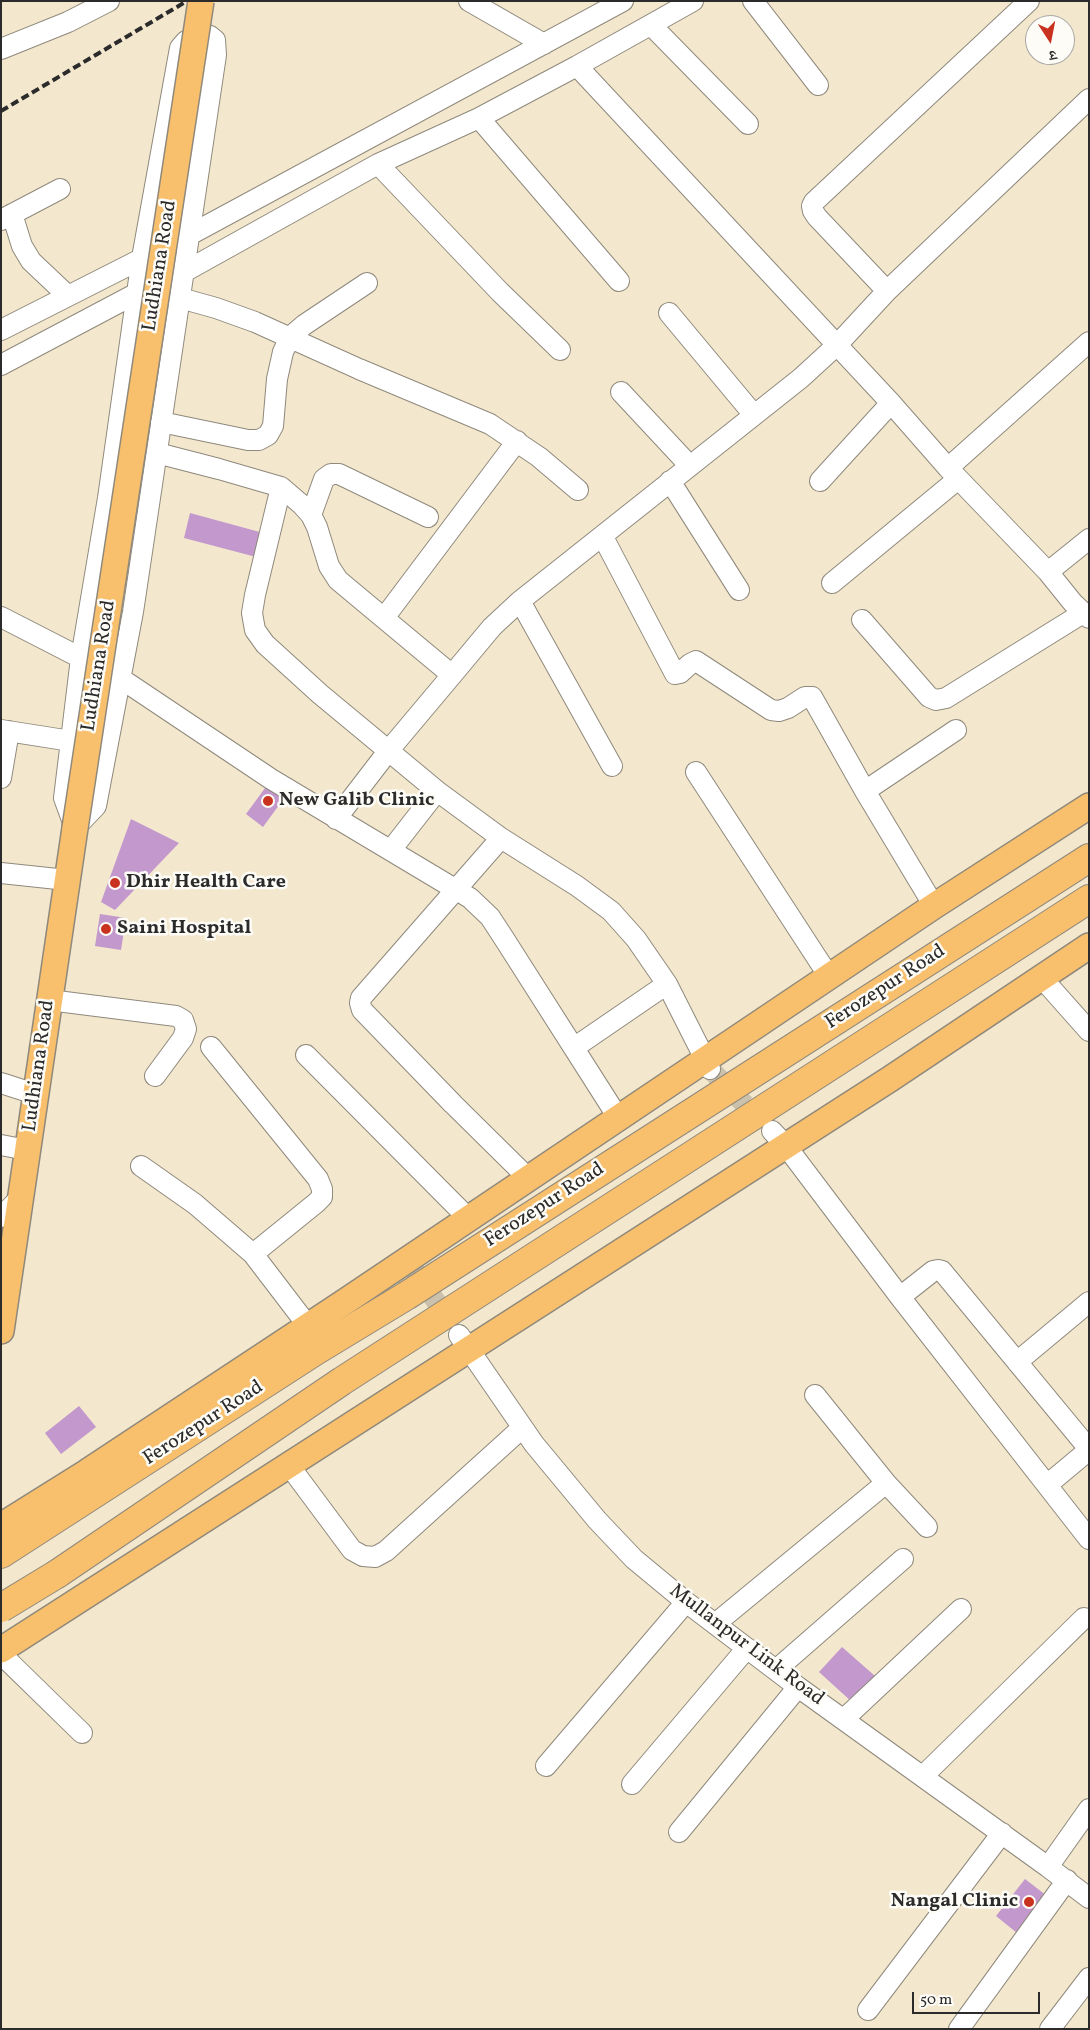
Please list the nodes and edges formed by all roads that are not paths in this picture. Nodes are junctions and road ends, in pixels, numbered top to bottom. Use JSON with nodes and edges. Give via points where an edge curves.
{"nodes":[{"id":1,"x":109,"y":1,"type":"edge"},
{"id":2,"x":200,"y":1,"type":"edge"},
{"id":3,"x":469,"y":1,"type":"edge"},
{"id":4,"x":623,"y":1,"type":"edge"},
{"id":5,"x":693,"y":1,"type":"edge"},
{"id":6,"x":753,"y":1,"type":"edge"},
{"id":7,"x":1029,"y":1,"type":"edge"},
{"id":8,"x":651,"y":25,"type":"junction"},
{"id":9,"x":544,"y":44,"type":"junction"},
{"id":10,"x":1,"y":49,"type":"edge"},
{"id":11,"x":577,"y":66,"type":"junction"},
{"id":12,"x":818,"y":84,"type":"dead end"},
{"id":13,"x":1089,"y":99,"type":"edge"},
{"id":14,"x":479,"y":118,"type":"junction"},
{"id":15,"x":748,"y":124,"type":"dead end"},
{"id":16,"x":378,"y":164,"type":"junction"},
{"id":17,"x":60,"y":189,"type":"dead end"},
{"id":18,"x":7,"y":217,"type":"edge"},
{"id":19,"x":224,"y":217,"type":"junction"},
{"id":20,"x":189,"y":236,"type":"junction"},
{"id":21,"x":237,"y":243,"type":"junction"},
{"id":22,"x":142,"y":258,"type":"junction"},
{"id":23,"x":184,"y":272,"type":"junction"},
{"id":24,"x":619,"y":281,"type":"dead end"},
{"id":25,"x":368,"y":282,"type":"dead end"},
{"id":26,"x":887,"y":290,"type":"junction"},
{"id":27,"x":137,"y":293,"type":"junction"},
{"id":28,"x":68,"y":296,"type":"junction"},
{"id":29,"x":180,"y":298,"type":"junction"},
{"id":30,"x":669,"y":313,"type":"dead end"},
{"id":31,"x":1,"y":330,"type":"edge"},
{"id":32,"x":290,"y":337,"type":"junction"},
{"id":33,"x":1089,"y":342,"type":"edge"},
{"id":34,"x":837,"y":345,"type":"junction"},
{"id":35,"x":560,"y":350,"type":"dead end"},
{"id":36,"x":1,"y":365,"type":"edge"},
{"id":37,"x":621,"y":392,"type":"dead end"},
{"id":38,"x":891,"y":403,"type":"junction"},
{"id":39,"x":754,"y":415,"type":"junction"},
{"id":40,"x":161,"y":422,"type":"junction"},
{"id":41,"x":517,"y":440,"type":"junction"},
{"id":42,"x":157,"y":453,"type":"junction"},
{"id":43,"x":688,"y":465,"type":"junction"},
{"id":44,"x":953,"y":474,"type":"junction"},
{"id":45,"x":670,"y":481,"type":"junction"},
{"id":46,"x":820,"y":481,"type":"dead end"},
{"id":47,"x":281,"y":487,"type":"junction"},
{"id":48,"x":578,"y":490,"type":"dead end"},
{"id":49,"x":311,"y":515,"type":"junction"},
{"id":50,"x":428,"y":517,"type":"dead end"},
{"id":51,"x":603,"y":537,"type":"junction"},
{"id":52,"x":1089,"y":539,"type":"edge"},
{"id":53,"x":1048,"y":572,"type":"junction"},
{"id":54,"x":832,"y":583,"type":"dead end"},
{"id":55,"x":739,"y":590,"type":"dead end"},
{"id":56,"x":520,"y":601,"type":"junction"},
{"id":57,"x":1086,"y":615,"type":"edge"},
{"id":58,"x":1,"y":617,"type":"edge"},
{"id":59,"x":384,"y":618,"type":"junction"},
{"id":60,"x":862,"y":620,"type":"dead end"},
{"id":61,"x":82,"y":658,"type":"junction"},
{"id":62,"x":452,"y":675,"type":"junction"},
{"id":63,"x":120,"y":678,"type":"junction"},
{"id":64,"x":5,"y":730,"type":"edge"},
{"id":65,"x":956,"y":730,"type":"dead end"},
{"id":66,"x":71,"y":741,"type":"junction"},
{"id":67,"x":389,"y":750,"type":"junction"},
{"id":68,"x":612,"y":766,"type":"dead end"},
{"id":69,"x":696,"y":772,"type":"dead end"},
{"id":70,"x":1,"y":778,"type":"edge"},
{"id":71,"x":437,"y":791,"type":"junction"},
{"id":72,"x":865,"y":791,"type":"junction"},
{"id":73,"x":1089,"y":806,"type":"edge"},
{"id":74,"x":336,"y":819,"type":"junction"},
{"id":75,"x":75,"y":828,"type":"junction"},
{"id":76,"x":501,"y":838,"type":"junction"},
{"id":77,"x":391,"y":850,"type":"junction"},
{"id":78,"x":1089,"y":858,"type":"edge"},
{"id":79,"x":1,"y":873,"type":"edge"},
{"id":80,"x":67,"y":880,"type":"junction"},
{"id":81,"x":456,"y":890,"type":"junction"},
{"id":82,"x":1089,"y":899,"type":"edge"},
{"id":83,"x":934,"y":906,"type":"junction"},
{"id":84,"x":1089,"y":946,"type":"edge"},
{"id":85,"x":1041,"y":977,"type":"junction"},
{"id":86,"x":830,"y":978,"type":"junction"},
{"id":87,"x":666,"y":984,"type":"junction"},
{"id":88,"x":50,"y":1000,"type":"junction"},
{"id":89,"x":1089,"y":1031,"type":"edge"},
{"id":90,"x":212,"y":1047,"type":"dead end"},
{"id":91,"x":575,"y":1047,"type":"junction"},
{"id":92,"x":306,"y":1055,"type":"dead end"},
{"id":93,"x":708,"y":1065,"type":"junction"},
{"id":94,"x":155,"y":1076,"type":"dead end"},
{"id":95,"x":1,"y":1083,"type":"edge"},
{"id":96,"x":35,"y":1094,"type":"junction"},
{"id":97,"x":619,"y":1118,"type":"junction"},
{"id":98,"x":779,"y":1138,"type":"junction"},
{"id":99,"x":1,"y":1144,"type":"edge"},
{"id":100,"x":27,"y":1150,"type":"junction"},
{"id":101,"x":141,"y":1166,"type":"dead end"},
{"id":102,"x":529,"y":1178,"type":"junction"},
{"id":103,"x":20,"y":1198,"type":"junction"},
{"id":104,"x":1,"y":1217,"type":"edge"},
{"id":105,"x":469,"y":1219,"type":"junction"},
{"id":106,"x":253,"y":1254,"type":"junction"},
{"id":107,"x":900,"y":1297,"type":"junction"},
{"id":108,"x":1089,"y":1302,"type":"edge"},
{"id":109,"x":308,"y":1326,"type":"junction"},
{"id":110,"x":1,"y":1331,"type":"edge"},
{"id":111,"x":464,"y":1342,"type":"junction"},
{"id":112,"x":1017,"y":1362,"type":"junction"},
{"id":113,"x":815,"y":1395,"type":"dead end"},
{"id":114,"x":522,"y":1428,"type":"junction"},
{"id":115,"x":1089,"y":1450,"type":"edge"},
{"id":116,"x":288,"y":1464,"type":"junction"},
{"id":117,"x":886,"y":1483,"type":"junction"},
{"id":118,"x":1046,"y":1486,"type":"junction"},
{"id":119,"x":1,"y":1526,"type":"edge"},
{"id":120,"x":927,"y":1527,"type":"dead end"},
{"id":121,"x":1089,"y":1539,"type":"edge"},
{"id":122,"x":1,"y":1554,"type":"edge"},
{"id":123,"x":902,"y":1558,"type":"dead end"},
{"id":124,"x":686,"y":1602,"type":"junction"},
{"id":125,"x":1,"y":1604,"type":"edge"},
{"id":126,"x":1,"y":1608,"type":"edge"},
{"id":127,"x":961,"y":1609,"type":"dead end"},
{"id":128,"x":1084,"y":1618,"type":"dead end"},
{"id":129,"x":715,"y":1624,"type":"junction"},
{"id":130,"x":25,"y":1634,"type":"junction"},
{"id":131,"x":748,"y":1648,"type":"junction"},
{"id":132,"x":1,"y":1650,"type":"edge"},
{"id":133,"x":1,"y":1654,"type":"edge"},
{"id":134,"x":777,"y":1669,"type":"junction"},
{"id":135,"x":798,"y":1687,"type":"junction"},
{"id":136,"x":844,"y":1719,"type":"junction"},
{"id":137,"x":82,"y":1733,"type":"dead end"},
{"id":138,"x":546,"y":1766,"type":"dead end"},
{"id":139,"x":923,"y":1776,"type":"junction"},
{"id":140,"x":632,"y":1784,"type":"dead end"},
{"id":141,"x":1089,"y":1809,"type":"edge"},
{"id":142,"x":679,"y":1832,"type":"dead end"},
{"id":143,"x":1002,"y":1833,"type":"junction"},
{"id":144,"x":1048,"y":1867,"type":"junction"},
{"id":145,"x":1067,"y":1880,"type":"junction"},
{"id":146,"x":1089,"y":1898,"type":"edge"},
{"id":147,"x":1089,"y":1978,"type":"edge"},
{"id":148,"x":868,"y":2010,"type":"dead end"},
{"id":149,"x":959,"y":2029,"type":"edge"},
{"id":150,"x":1050,"y":2029,"type":"edge"}],
"edges":[{"from":1,"to":10,"type":"street","via":[[68,22]]},
{"from":2,"to":75,"type":"main road","name":"Ludhiana Road","bridge":true},
{"from":3,"to":9,"type":"street"},
{"from":4,"to":9,"type":"street"},
{"from":5,"to":8,"type":"street"},
{"from":6,"to":12,"type":"street"},
{"from":7,"to":26,"type":"street","via":[[812,206],[813,212]]},
{"from":8,"to":11,"type":"street"},
{"from":8,"to":15,"type":"street"},
{"from":9,"to":19,"type":"street"},
{"from":11,"to":14,"type":"street"},
{"from":11,"to":34,"type":"street"},
{"from":13,"to":26,"type":"street"},
{"from":14,"to":16,"type":"street"},
{"from":14,"to":24,"type":"street"},
{"from":16,"to":21,"type":"street"},
{"from":16,"to":35,"type":"street"},
{"from":17,"to":18,"type":"street"},
{"from":18,"to":28,"type":"street","via":[[31,261]]},
{"from":19,"to":20,"type":"street"},
{"from":19,"to":21,"type":"street"},
{"from":20,"to":22,"type":"street"},
{"from":20,"to":22,"type":"street","via":[[216,55],[215,40],[204,34],[186,41],[180,48]]},
{"from":20,"to":23,"type":"street"},
{"from":21,"to":23,"type":"street"},
{"from":22,"to":27,"type":"street"},
{"from":22,"to":28,"type":"street"},
{"from":23,"to":29,"type":"street"},
{"from":25,"to":32,"type":"street","via":[[304,324]]},
{"from":26,"to":34,"type":"street"},
{"from":27,"to":36,"type":"street"},
{"from":27,"to":61,"type":"street"},
{"from":28,"to":31,"type":"street"},
{"from":29,"to":32,"type":"street"},
{"from":29,"to":40,"type":"street"},
{"from":30,"to":39,"type":"street"},
{"from":32,"to":40,"type":"street","via":[[283,352],[273,426],[268,435],[259,440],[248,440]]},
{"from":32,"to":41,"type":"street","via":[[490,424]]},
{"from":33,"to":44,"type":"street"},
{"from":34,"to":38,"type":"street"},
{"from":34,"to":39,"type":"street"},
{"from":37,"to":43,"type":"street"},
{"from":38,"to":44,"type":"street"},
{"from":38,"to":46,"type":"street"},
{"from":39,"to":43,"type":"street"},
{"from":40,"to":42,"type":"street"},
{"from":41,"to":48,"type":"street"},
{"from":41,"to":59,"type":"street"},
{"from":42,"to":47,"type":"street"},
{"from":42,"to":63,"type":"street"},
{"from":43,"to":45,"type":"street"},
{"from":44,"to":53,"type":"street"},
{"from":44,"to":54,"type":"street"},
{"from":45,"to":51,"type":"street"},
{"from":45,"to":55,"type":"street"},
{"from":47,"to":49,"type":"street"},
{"from":47,"to":67,"type":"street","via":[[255,595],[252,613],[255,630],[265,644],[320,694]]},
{"from":49,"to":50,"type":"street","via":[[324,479],[331,474],[339,474]]},
{"from":49,"to":59,"type":"street","via":[[328,566],[338,580]]},
{"from":51,"to":56,"type":"street"},
{"from":51,"to":72,"type":"street","via":[[675,674],[696,662],[771,710],[779,711],[805,697],[812,697]]},
{"from":52,"to":53,"type":"street"},
{"from":53,"to":57,"type":"street"},
{"from":56,"to":62,"type":"street","via":[[492,627]]},
{"from":56,"to":68,"type":"street"},
{"from":57,"to":60,"type":"street","via":[[946,698],[936,700]]},
{"from":58,"to":61,"type":"street"},
{"from":59,"to":62,"type":"street"},
{"from":61,"to":66,"type":"street"},
{"from":62,"to":67,"type":"street"},
{"from":63,"to":74,"type":"street","via":[[226,751]]},
{"from":63,"to":75,"type":"street","via":[[96,806]]},
{"from":64,"to":66,"type":"street"},
{"from":64,"to":70,"type":"street"},
{"from":65,"to":72,"type":"street"},
{"from":66,"to":75,"type":"street","via":[[64,798]]},
{"from":67,"to":71,"type":"street"},
{"from":67,"to":74,"type":"street"},
{"from":69,"to":86,"type":"street"},
{"from":71,"to":76,"type":"street"},
{"from":71,"to":77,"type":"street"},
{"from":72,"to":83,"type":"street"},
{"from":73,"to":83,"type":"main road"},
{"from":74,"to":77,"type":"street"},
{"from":75,"to":80,"type":"main road","name":"Ludhiana Road"},
{"from":76,"to":81,"type":"street"},
{"from":76,"to":87,"type":"street","via":[[610,911],[636,939]]},
{"from":77,"to":81,"type":"street"},
{"from":78,"to":122,"type":"highway","name":"Ferozepur Road"},
{"from":79,"to":80,"type":"street"},
{"from":80,"to":88,"type":"main road","name":"Ludhiana Road"},
{"from":81,"to":91,"type":"street","via":[[490,917]]},
{"from":81,"to":102,"type":"street","via":[[360,1003],[362,1010]]},
{"from":82,"to":126,"type":"highway","bridge":true,"via":[[342,1381],[57,1574]]},
{"from":83,"to":86,"type":"main road"},
{"from":84,"to":85,"type":"main road"},
{"from":85,"to":89,"type":"street"},
{"from":85,"to":98,"type":"main road","via":[[922,1058]]},
{"from":86,"to":93,"type":"main road"},
{"from":87,"to":91,"type":"street"},
{"from":87,"to":93,"type":"street"},
{"from":88,"to":94,"type":"street","via":[[176,1016],[183,1020],[186,1029],[183,1038]]},
{"from":88,"to":96,"type":"main road","name":"Ludhiana Road"},
{"from":90,"to":106,"type":"street","via":[[318,1179],[322,1189],[322,1197],[316,1203]]},
{"from":91,"to":97,"type":"street"},
{"from":92,"to":105,"type":"street"},
{"from":93,"to":97,"type":"main road"},
{"from":95,"to":96,"type":"street"},
{"from":96,"to":100,"type":"main road","name":"Ludhiana Road"},
{"from":97,"to":102,"type":"main road"},
{"from":98,"to":107,"type":"street"},
{"from":98,"to":111,"type":"main road"},
{"from":99,"to":100,"type":"street"},
{"from":100,"to":103,"type":"main road","name":"Ludhiana Road"},
{"from":101,"to":106,"type":"street","via":[[195,1204]]},
{"from":102,"to":105,"type":"main road"},
{"from":103,"to":104,"type":"street"},
{"from":103,"to":110,"type":"main road","name":"Ludhiana Road"},
{"from":105,"to":109,"type":"main road","via":[[411,1265]]},
{"from":106,"to":109,"type":"street"},
{"from":107,"to":112,"type":"street","via":[[933,1271],[942,1271]]},
{"from":107,"to":118,"type":"street"},
{"from":108,"to":112,"type":"street"},
{"from":109,"to":119,"type":"main road"},
{"from":111,"to":114,"type":"street","name":"Mullanpur Link Road"},
{"from":111,"to":116,"type":"main road"},
{"from":112,"to":115,"type":"street"},
{"from":113,"to":117,"type":"street"},
{"from":114,"to":116,"type":"street","via":[[386,1551],[375,1556],[363,1556],[352,1550]]},
{"from":114,"to":124,"type":"street","name":"Mullanpur Link Road","via":[[609,1533],[634,1559]]},
{"from":115,"to":118,"type":"street"},
{"from":116,"to":130,"type":"main road"},
{"from":117,"to":120,"type":"street"},
{"from":117,"to":129,"type":"street"},
{"from":118,"to":121,"type":"street"},
{"from":123,"to":134,"type":"street"},
{"from":124,"to":129,"type":"street","name":"Mullanpur Link Road"},
{"from":124,"to":138,"type":"street"},
{"from":125,"to":130,"type":"main road"},
{"from":127,"to":136,"type":"street"},
{"from":128,"to":139,"type":"street"},
{"from":129,"to":131,"type":"street","name":"Mullanpur Link Road"},
{"from":130,"to":132,"type":"main road"},
{"from":131,"to":134,"type":"street","name":"Mullanpur Link Road"},
{"from":131,"to":140,"type":"street"},
{"from":133,"to":137,"type":"street"},
{"from":134,"to":135,"type":"street","name":"Mullanpur Link Road"},
{"from":135,"to":136,"type":"street","name":"Mullanpur Link Road"},
{"from":135,"to":142,"type":"street"},
{"from":136,"to":139,"type":"street","name":"Mullanpur Link Road"},
{"from":139,"to":143,"type":"street","name":"Mullanpur Link Road"},
{"from":141,"to":144,"type":"street"},
{"from":143,"to":144,"type":"street","name":"Mullanpur Link Road"},
{"from":143,"to":148,"type":"street"},
{"from":144,"to":145,"type":"street","name":"Mullanpur Link Road"},
{"from":145,"to":146,"type":"street","name":"Mullanpur Link Road"},
{"from":145,"to":149,"type":"street"},
{"from":147,"to":150,"type":"street"}]}
